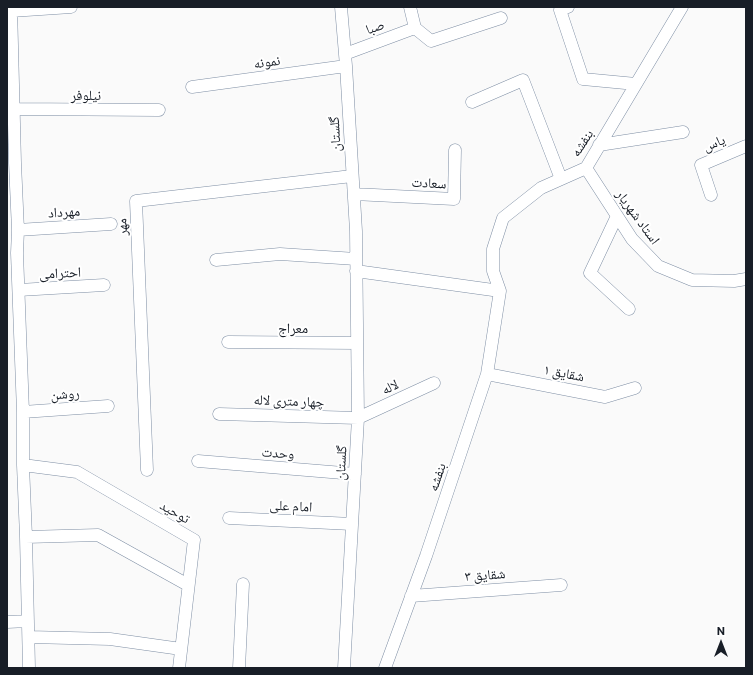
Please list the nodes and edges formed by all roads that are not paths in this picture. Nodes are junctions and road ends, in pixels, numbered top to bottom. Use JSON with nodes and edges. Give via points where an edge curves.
{"nodes":[{"id":1,"x":71,"y":7,"type":"edge"},
{"id":2,"x":341,"y":7,"type":"edge"},
{"id":3,"x":410,"y":7,"type":"edge"},
{"id":4,"x":568,"y":7,"type":"edge"},
{"id":5,"x":682,"y":7,"type":"edge"},
{"id":6,"x":11,"y":9,"type":"edge"},
{"id":7,"x":501,"y":18,"type":"dead end"},
{"id":8,"x":415,"y":28,"type":"junction"},
{"id":9,"x":345,"y":60,"type":"junction"},
{"id":10,"x":636,"y":84,"type":"junction"},
{"id":11,"x":192,"y":87,"type":"dead end"},
{"id":12,"x":472,"y":102,"type":"dead end"},
{"id":13,"x":14,"y":109,"type":"junction"},
{"id":14,"x":159,"y":110,"type":"dead end"},
{"id":15,"x":683,"y":132,"type":"dead end"},
{"id":16,"x":599,"y":146,"type":"junction"},
{"id":17,"x":746,"y":146,"type":"edge"},
{"id":18,"x":455,"y":150,"type":"dead end"},
{"id":19,"x":11,"y":163,"type":"edge"},
{"id":20,"x":586,"y":168,"type":"junction"},
{"id":21,"x":352,"y":176,"type":"junction"},
{"id":22,"x":560,"y":179,"type":"junction"},
{"id":23,"x":354,"y":194,"type":"junction"},
{"id":24,"x":711,"y":195,"type":"dead end"},
{"id":25,"x":617,"y":216,"type":"junction"},
{"id":26,"x":111,"y":224,"type":"dead end"},
{"id":27,"x":18,"y":230,"type":"junction"},
{"id":28,"x":216,"y":260,"type":"dead end"},
{"id":29,"x":356,"y":265,"type":"junction"},
{"id":30,"x":746,"y":279,"type":"edge"},
{"id":31,"x":104,"y":285,"type":"dead end"},
{"id":32,"x":500,"y":291,"type":"junction"},
{"id":33,"x":15,"y":296,"type":"edge"},
{"id":34,"x":629,"y":310,"type":"dead end"},
{"id":35,"x":228,"y":342,"type":"dead end"},
{"id":36,"x":357,"y":343,"type":"junction"},
{"id":37,"x":487,"y":374,"type":"junction"},
{"id":38,"x":434,"y":383,"type":"dead end"},
{"id":39,"x":635,"y":388,"type":"dead end"},
{"id":40,"x":108,"y":406,"type":"dead end"},
{"id":41,"x":23,"y":412,"type":"junction"},
{"id":42,"x":219,"y":414,"type":"dead end"},
{"id":43,"x":358,"y":418,"type":"junction"},
{"id":44,"x":198,"y":461,"type":"dead end"},
{"id":45,"x":23,"y":465,"type":"junction"},
{"id":46,"x":147,"y":470,"type":"dead end"},
{"id":47,"x":355,"y":474,"type":"junction"},
{"id":48,"x":229,"y":518,"type":"dead end"},
{"id":49,"x":352,"y":524,"type":"junction"},
{"id":50,"x":26,"y":537,"type":"junction"},
{"id":51,"x":243,"y":584,"type":"dead end"},
{"id":52,"x":188,"y":585,"type":"junction"},
{"id":53,"x":561,"y":585,"type":"dead end"},
{"id":54,"x":411,"y":596,"type":"junction"},
{"id":55,"x":28,"y":621,"type":"junction"},
{"id":56,"x":7,"y":622,"type":"edge"},
{"id":57,"x":29,"y":637,"type":"junction"},
{"id":58,"x":181,"y":649,"type":"junction"},
{"id":59,"x":30,"y":668,"type":"edge"},
{"id":60,"x":179,"y":668,"type":"edge"},
{"id":61,"x":239,"y":668,"type":"edge"},
{"id":62,"x":344,"y":668,"type":"edge"},
{"id":63,"x":385,"y":668,"type":"edge"}],
"edges":[{"from":1,"to":6,"type":"street"},
{"from":2,"to":9,"type":"street","name":"گلستان"},
{"from":3,"to":8,"type":"street"},
{"from":4,"to":10,"type":"street","via":[[560,10],[582,79]]},
{"from":5,"to":10,"type":"street","name":"بنفشه"},
{"from":6,"to":13,"type":"street"},
{"from":7,"to":8,"type":"street","via":[[431,40]]},
{"from":8,"to":9,"type":"street","name":"صبا"},
{"from":9,"to":11,"type":"street","name":"نمونه"},
{"from":9,"to":21,"type":"street","name":"گلستان"},
{"from":10,"to":16,"type":"street","name":"بنفشه"},
{"from":12,"to":22,"type":"street","via":[[523,80]]},
{"from":13,"to":14,"type":"street","name":"نیلوفر"},
{"from":13,"to":19,"type":"street"},
{"from":15,"to":16,"type":"street"},
{"from":16,"to":20,"type":"street","name":"بنفشه"},
{"from":17,"to":24,"type":"street","name":"یاس","via":[[701,165]]},
{"from":18,"to":23,"type":"street","name":"سعادت","via":[[454,199]]},
{"from":19,"to":27,"type":"street"},
{"from":20,"to":22,"type":"street","name":"بنفشه"},
{"from":20,"to":25,"type":"street","name":"استاد شهریار"},
{"from":21,"to":23,"type":"street","name":"گلستان"},
{"from":21,"to":46,"type":"street","name":"مهر","via":[[136,201]]},
{"from":22,"to":32,"type":"street","name":"بنفشه","via":[[541,188],[503,218],[493,250],[493,271]]},
{"from":23,"to":29,"type":"street","name":"گلستان"},
{"from":25,"to":30,"type":"street","name":"استاد شهریار","via":[[632,239],[658,266],[692,280]]},
{"from":25,"to":34,"type":"street","via":[[590,273]]},
{"from":26,"to":27,"type":"street","name":"مهرداد"},
{"from":27,"to":33,"type":"street"},
{"from":28,"to":29,"type":"street","via":[[280,254]]},
{"from":29,"to":32,"type":"street"},
{"from":29,"to":36,"type":"street","name":"گلستان"},
{"from":31,"to":33,"type":"street","name":"احترامی"},
{"from":32,"to":37,"type":"street","name":"بنفشه"},
{"from":33,"to":41,"type":"street"},
{"from":35,"to":36,"type":"street","name":"معراج"},
{"from":36,"to":43,"type":"street","name":"گلستان"},
{"from":37,"to":39,"type":"street","name":"شقایق ۱","via":[[605,396]]},
{"from":37,"to":54,"type":"street","name":"بنفشه"},
{"from":38,"to":43,"type":"street","name":"لاله"},
{"from":40,"to":41,"type":"street","name":"روشن"},
{"from":41,"to":45,"type":"street"},
{"from":42,"to":43,"type":"street","name":"چهار متری لاله"},
{"from":43,"to":47,"type":"street","name":"گلستان"},
{"from":44,"to":47,"type":"street","name":"وحدت"},
{"from":45,"to":50,"type":"street"},
{"from":45,"to":52,"type":"street","name":"توحید","via":[[77,472],[194,540]]},
{"from":47,"to":49,"type":"street","name":"گلستان"},
{"from":48,"to":49,"type":"street","name":"امام علی"},
{"from":49,"to":62,"type":"street","name":"گلستان"},
{"from":50,"to":52,"type":"street","via":[[98,535]]},
{"from":50,"to":55,"type":"street"},
{"from":51,"to":61,"type":"street"},
{"from":52,"to":58,"type":"street","name":"توحید"},
{"from":53,"to":54,"type":"street","name":"شقایق ۳"},
{"from":54,"to":63,"type":"street","name":"بنفشه"},
{"from":55,"to":56,"type":"street"},
{"from":55,"to":57,"type":"street"},
{"from":57,"to":58,"type":"street","via":[[110,639]]},
{"from":57,"to":59,"type":"street"},
{"from":58,"to":60,"type":"street","name":"توحید"}]}
